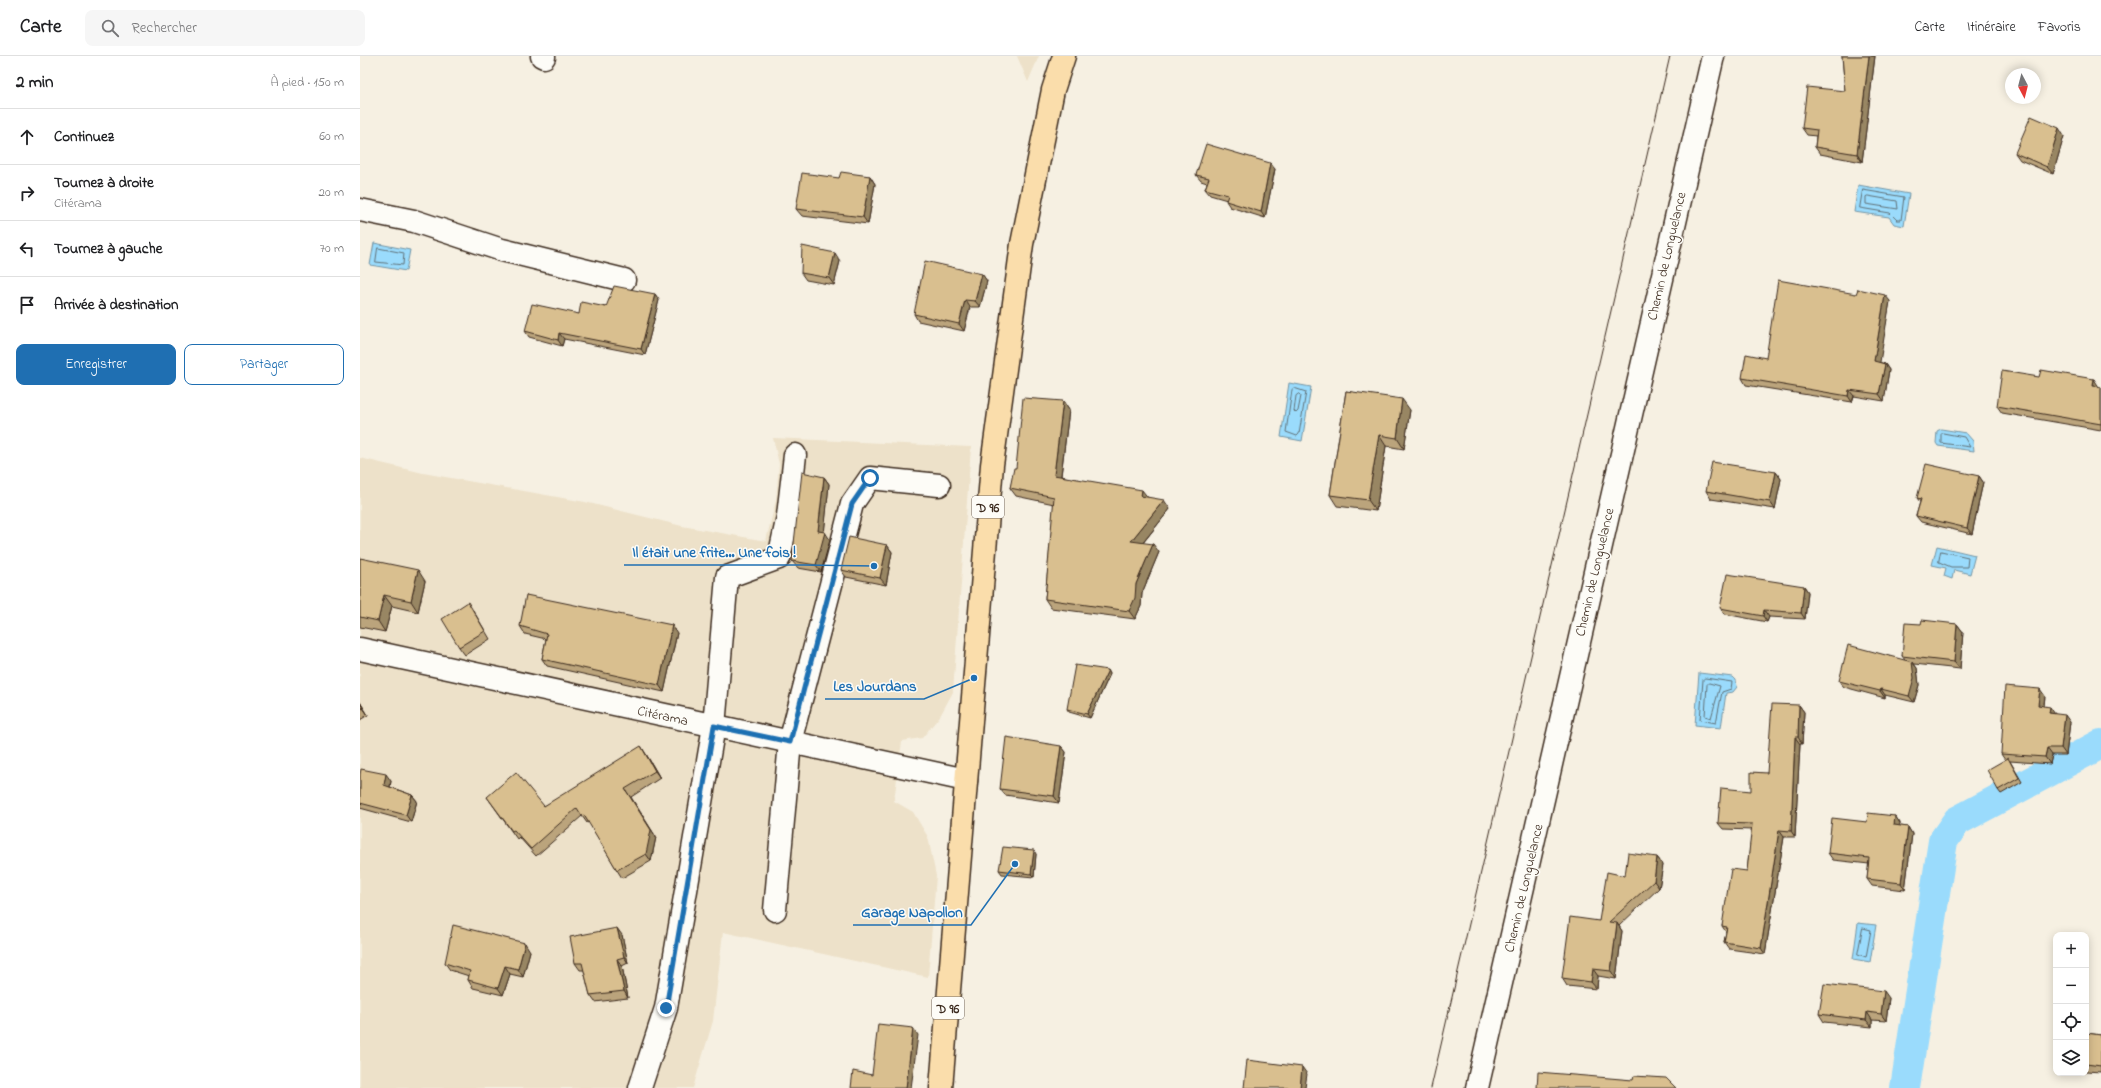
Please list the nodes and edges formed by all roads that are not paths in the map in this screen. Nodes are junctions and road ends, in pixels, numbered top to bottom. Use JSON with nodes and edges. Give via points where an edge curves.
{"nodes":[{"id":1,"x":1064,"y":56,"type":"edge"},
{"id":2,"x":1713,"y":56,"type":"edge"},
{"id":3,"x":360,"y":210,"type":"edge"},
{"id":4,"x":624,"y":280,"type":"dead end"},
{"id":5,"x":796,"y":455,"type":"dead end"},
{"id":6,"x":939,"y":485,"type":"dead end"},
{"id":7,"x":360,"y":649,"type":"edge"},
{"id":8,"x":714,"y":726,"type":"junction"},
{"id":9,"x":790,"y":742,"type":"junction"},
{"id":10,"x":966,"y":780,"type":"junction"},
{"id":11,"x":775,"y":910,"type":"dead end"},
{"id":12,"x":640,"y":1088,"type":"edge"},
{"id":13,"x":941,"y":1088,"type":"edge"},
{"id":14,"x":1476,"y":1088,"type":"edge"}],
"edges":[{"from":1,"to":10,"type":"main road","number":"D 96","via":[[1054,90],[1022,244],[992,465]]},
{"from":2,"to":14,"type":"street","name":"Chemin de Longuelance"},
{"from":3,"to":4,"type":"street","via":[[414,221],[502,250]]},
{"from":5,"to":8,"type":"street","via":[[788,516],[779,558],[726,577]]},
{"from":6,"to":9,"type":"street","via":[[870,478],[852,504]]},
{"from":7,"to":8,"type":"street","name":"Citérama"},
{"from":8,"to":9,"type":"street","name":"Citérama"},
{"from":8,"to":12,"type":"street","via":[[666,1008]]},
{"from":9,"to":10,"type":"street","name":"Citérama"},
{"from":9,"to":11,"type":"street"},
{"from":10,"to":13,"type":"main road","number":"D 96"}]}
